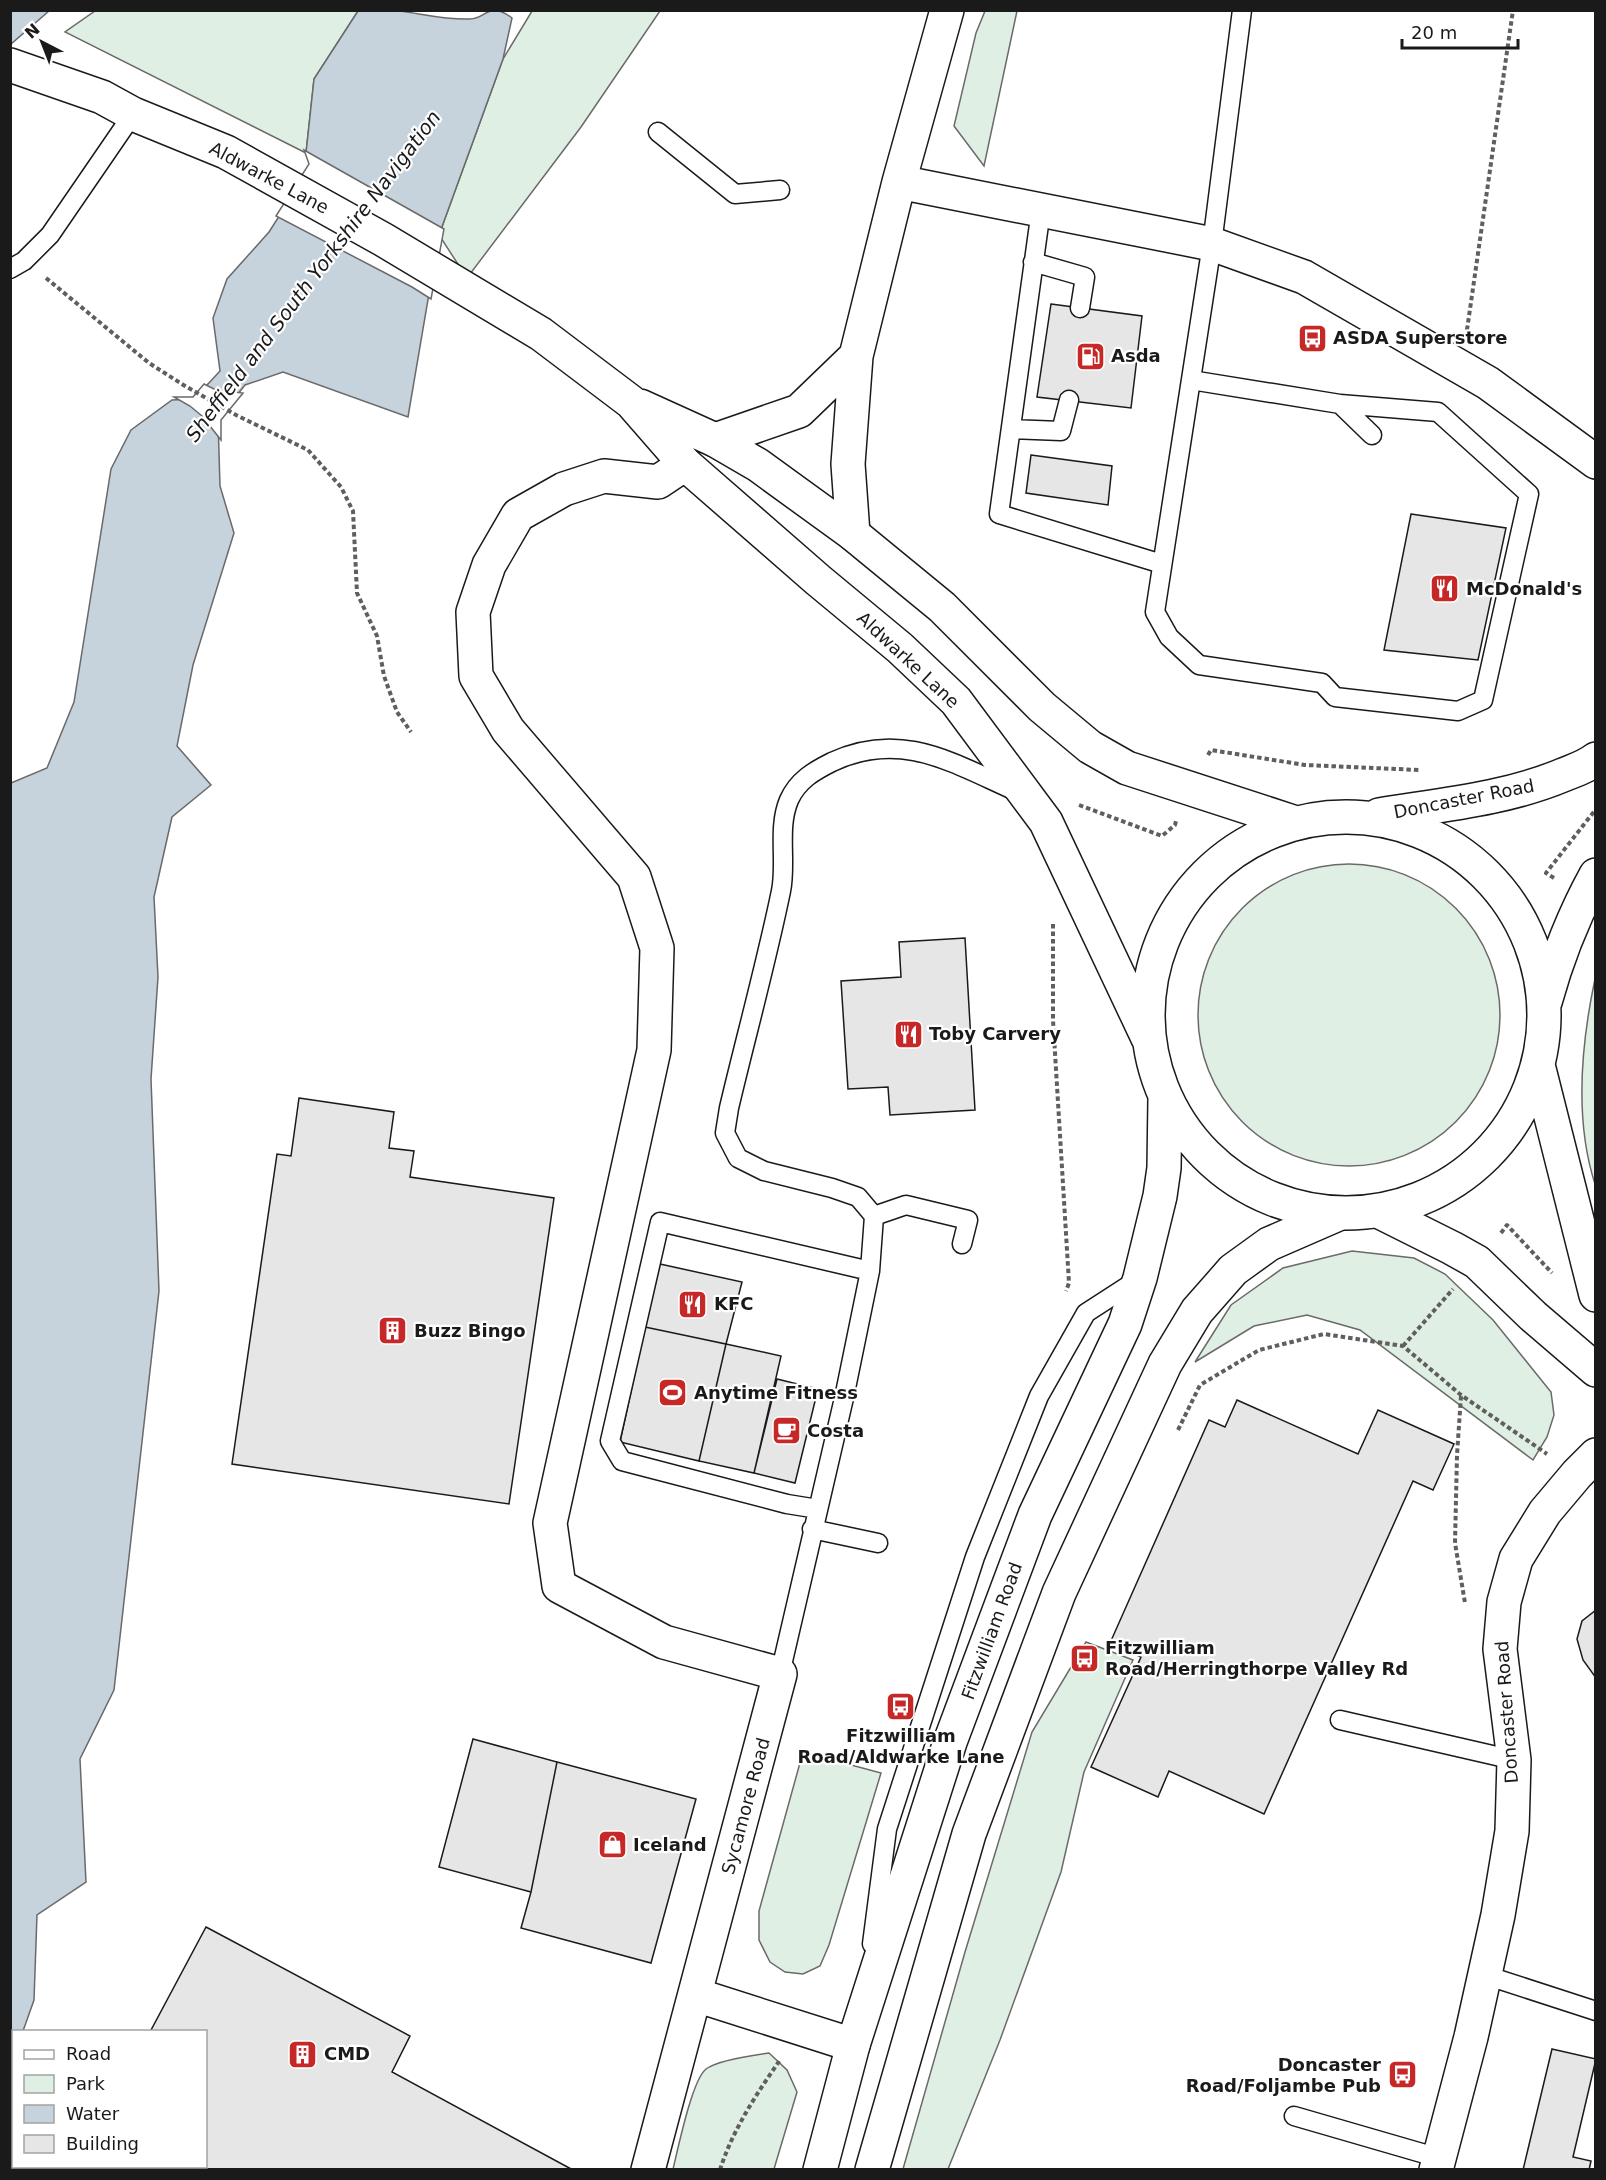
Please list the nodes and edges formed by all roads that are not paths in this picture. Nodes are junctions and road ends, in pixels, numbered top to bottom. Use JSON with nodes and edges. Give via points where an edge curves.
{"nodes":[{"id":1,"x":947,"y":10,"type":"edge"},
{"id":2,"x":1242,"y":10,"type":"edge"},
{"id":3,"x":10,"y":65,"type":"edge"},
{"id":4,"x":134,"y":114,"type":"junction"},
{"id":5,"x":658,"y":132,"type":"dead end"},
{"id":6,"x":899,"y":182,"type":"junction"},
{"id":7,"x":780,"y":190,"type":"dead end"},
{"id":8,"x":1041,"y":210,"type":"junction"},
{"id":9,"x":1212,"y":244,"type":"junction"},
{"id":10,"x":1033,"y":262,"type":"junction"},
{"id":11,"x":17,"y":265,"type":"edge"},
{"id":12,"x":1080,"y":308,"type":"dead end"},
{"id":13,"x":856,"y":356,"type":"junction"},
{"id":14,"x":1191,"y":380,"type":"junction"},
{"id":15,"x":1069,"y":400,"type":"dead end"},
{"id":16,"x":630,"y":402,"type":"junction"},
{"id":17,"x":1341,"y":404,"type":"junction"},
{"id":18,"x":1011,"y":429,"type":"junction"},
{"id":19,"x":1372,"y":435,"type":"dead end"},
{"id":20,"x":715,"y":440,"type":"junction"},
{"id":21,"x":1596,"y":462,"type":"edge"},
{"id":22,"x":685,"y":464,"type":"junction"},
{"id":23,"x":854,"y":534,"type":"junction"},
{"id":24,"x":1162,"y":564,"type":"junction"},
{"id":25,"x":1596,"y":759,"type":"edge"},
{"id":26,"x":1027,"y":796,"type":"junction"},
{"id":27,"x":1362,"y":817,"type":"junction"},
{"id":28,"x":1296,"y":823,"type":"junction"},
{"id":29,"x":1596,"y":876,"type":"edge"},
{"id":30,"x":1545,"y":1004,"type":"junction"},
{"id":31,"x":1148,"y":1038,"type":"junction"},
{"id":32,"x":1538,"y":1065,"type":"junction"},
{"id":33,"x":1165,"y":1098,"type":"junction"},
{"id":34,"x":1378,"y":1211,"type":"junction"},
{"id":35,"x":1338,"y":1214,"type":"junction"},
{"id":36,"x":874,"y":1216,"type":"junction"},
{"id":37,"x":962,"y":1244,"type":"dead end"},
{"id":38,"x":870,"y":1271,"type":"junction"},
{"id":39,"x":1140,"y":1278,"type":"junction"},
{"id":40,"x":1596,"y":1295,"type":"edge"},
{"id":41,"x":1596,"y":1370,"type":"edge"},
{"id":42,"x":1586,"y":1465,"type":"edge"},
{"id":43,"x":818,"y":1509,"type":"junction"},
{"id":44,"x":812,"y":1530,"type":"junction"},
{"id":45,"x":878,"y":1543,"type":"dead end"},
{"id":46,"x":780,"y":1674,"type":"junction"},
{"id":47,"x":1340,"y":1720,"type":"dead end"},
{"id":48,"x":1514,"y":1760,"type":"junction"},
{"id":49,"x":1485,"y":1975,"type":"junction"},
{"id":50,"x":696,"y":1995,"type":"junction"},
{"id":51,"x":1596,"y":2011,"type":"edge"},
{"id":52,"x":858,"y":2030,"type":"junction"},
{"id":53,"x":1294,"y":2116,"type":"dead end"},
{"id":54,"x":1437,"y":2164,"type":"edge"},
{"id":55,"x":648,"y":2169,"type":"edge"},
{"id":56,"x":820,"y":2169,"type":"edge"},
{"id":57,"x":872,"y":2169,"type":"edge"}],
"edges":[{"from":1,"to":6,"type":"main road"},
{"from":2,"to":9,"type":"lane"},
{"from":3,"to":4,"type":"main road","name":"Aldwarke Lane","via":[[102,97]]},
{"from":4,"to":11,"type":"lane","via":[[50,235]]},
{"from":4,"to":16,"type":"main road","name":"Aldwarke Lane","via":[[226,152],[384,240],[541,334]]},
{"from":5,"to":7,"type":"lane","via":[[735,194]]},
{"from":6,"to":8,"type":"main road"},
{"from":6,"to":13,"type":"main road"},
{"from":8,"to":9,"type":"main road"},
{"from":8,"to":10,"type":"lane"},
{"from":9,"to":14,"type":"lane"},
{"from":9,"to":21,"type":"main road","via":[[1304,277],[1488,383]]},
{"from":10,"to":12,"type":"lane","via":[[1084,277]]},
{"from":10,"to":18,"type":"lane"},
{"from":13,"to":20,"type":"main road","via":[[799,411]]},
{"from":13,"to":23,"type":"main road","via":[[848,464]]},
{"from":14,"to":17,"type":"lane"},
{"from":14,"to":24,"type":"lane"},
{"from":15,"to":18,"type":"lane","via":[[1061,431]]},
{"from":16,"to":20,"type":"main road","name":"Aldwarke Lane"},
{"from":16,"to":22,"type":"main road","name":"Aldwarke Lane"},
{"from":17,"to":19,"type":"lane"},
{"from":17,"to":24,"type":"lane","via":[[1438,412],[1529,494],[1483,700],[1458,711],[1335,697],[1322,683],[1199,665],[1169,637],[1155,612]]},
{"from":18,"to":24,"type":"lane","via":[[999,514]]},
{"from":20,"to":23,"type":"main road","name":"Aldwarke Lane","via":[[758,465]]},
{"from":22,"to":26,"type":"main road","name":"Aldwarke Lane","via":[[900,648],[956,701]]},
{"from":22,"to":46,"type":"main road","via":[[658,482],[604,476],[564,489],[518,515],[489,565],[473,612],[476,676],[508,730],[634,877],[657,948],[654,1050],[550,1523],[559,1586],[664,1642]]},
{"from":23,"to":28,"type":"main road","name":"Aldwarke Lane","via":[[942,607],[1042,707],[1090,747],[1126,768]]},
{"from":25,"to":27,"type":"main road","name":"Doncaster Road","via":[[1537,786]]},
{"from":26,"to":31,"type":"main road","name":"Aldwarke Lane","via":[[1046,822]]},
{"from":26,"to":36,"type":"lane","via":[[929,753],[892,747],[849,754],[809,773],[789,800],[782,888],[725,1133],[738,1158],[764,1172],[858,1197]]},
{"from":27,"to":28,"type":"main road"},
{"from":27,"to":30,"type":"main road","via":[[1425,834],[1481,869],[1510,903],[1530,941]]},
{"from":28,"to":31,"type":"main road","via":[[1252,840],[1218,864],[1182,903],[1160,945],[1149,991]]},
{"from":29,"to":30,"type":"main road","via":[[1570,928]]},
{"from":30,"to":32,"type":"main road"},
{"from":31,"to":33,"type":"main road"},
{"from":32,"to":34,"type":"main road","via":[[1511,1125],[1491,1150],[1459,1179],[1439,1190]]},
{"from":32,"to":40,"type":"main road"},
{"from":33,"to":35,"type":"main road","via":[[1187,1136],[1222,1170],[1254,1192],[1295,1208]]},
{"from":33,"to":39,"type":"main road","name":"Fitzwilliam Road","via":[[1164,1168]]},
{"from":34,"to":35,"type":"main road"},
{"from":34,"to":41,"type":"main road","via":[[1477,1262]]},
{"from":35,"to":57,"type":"main road","via":[[1269,1245],[1233,1270],[1197,1311],[1165,1364],[1059,1593],[969,1834]]},
{"from":36,"to":37,"type":"lane","via":[[906,1205],[968,1220]]},
{"from":36,"to":38,"type":"lane"},
{"from":38,"to":43,"type":"lane"},
{"from":38,"to":43,"type":"lane","via":[[660,1222],[610,1441],[622,1461]]},
{"from":39,"to":52,"type":"main road","name":"Fitzwilliam Road","via":[[1125,1324],[1035,1515],[950,1742]]},
{"from":39,"to":52,"type":"lane","via":[[1086,1313],[1039,1396],[979,1547],[887,1830]]},
{"from":42,"to":48,"type":"main road","name":"Doncaster Road","via":[[1545,1512],[1516,1559],[1504,1602],[1500,1649]]},
{"from":43,"to":44,"type":"lane"},
{"from":44,"to":45,"type":"lane"},
{"from":44,"to":46,"type":"lane"},
{"from":46,"to":50,"type":"main road","name":"Sycamore Road"},
{"from":47,"to":48,"type":"lane"},
{"from":48,"to":49,"type":"main road","name":"Doncaster Road","via":[[1512,1831]]},
{"from":49,"to":51,"type":"lane"},
{"from":49,"to":54,"type":"main road","name":"Doncaster Road"},
{"from":50,"to":52,"type":"main road","via":[[803,2028]]},
{"from":50,"to":55,"type":"main road","name":"Sycamore Road"},
{"from":52,"to":56,"type":"main road","name":"Fitzwilliam Road"},
{"from":53,"to":54,"type":"lane"}]}
